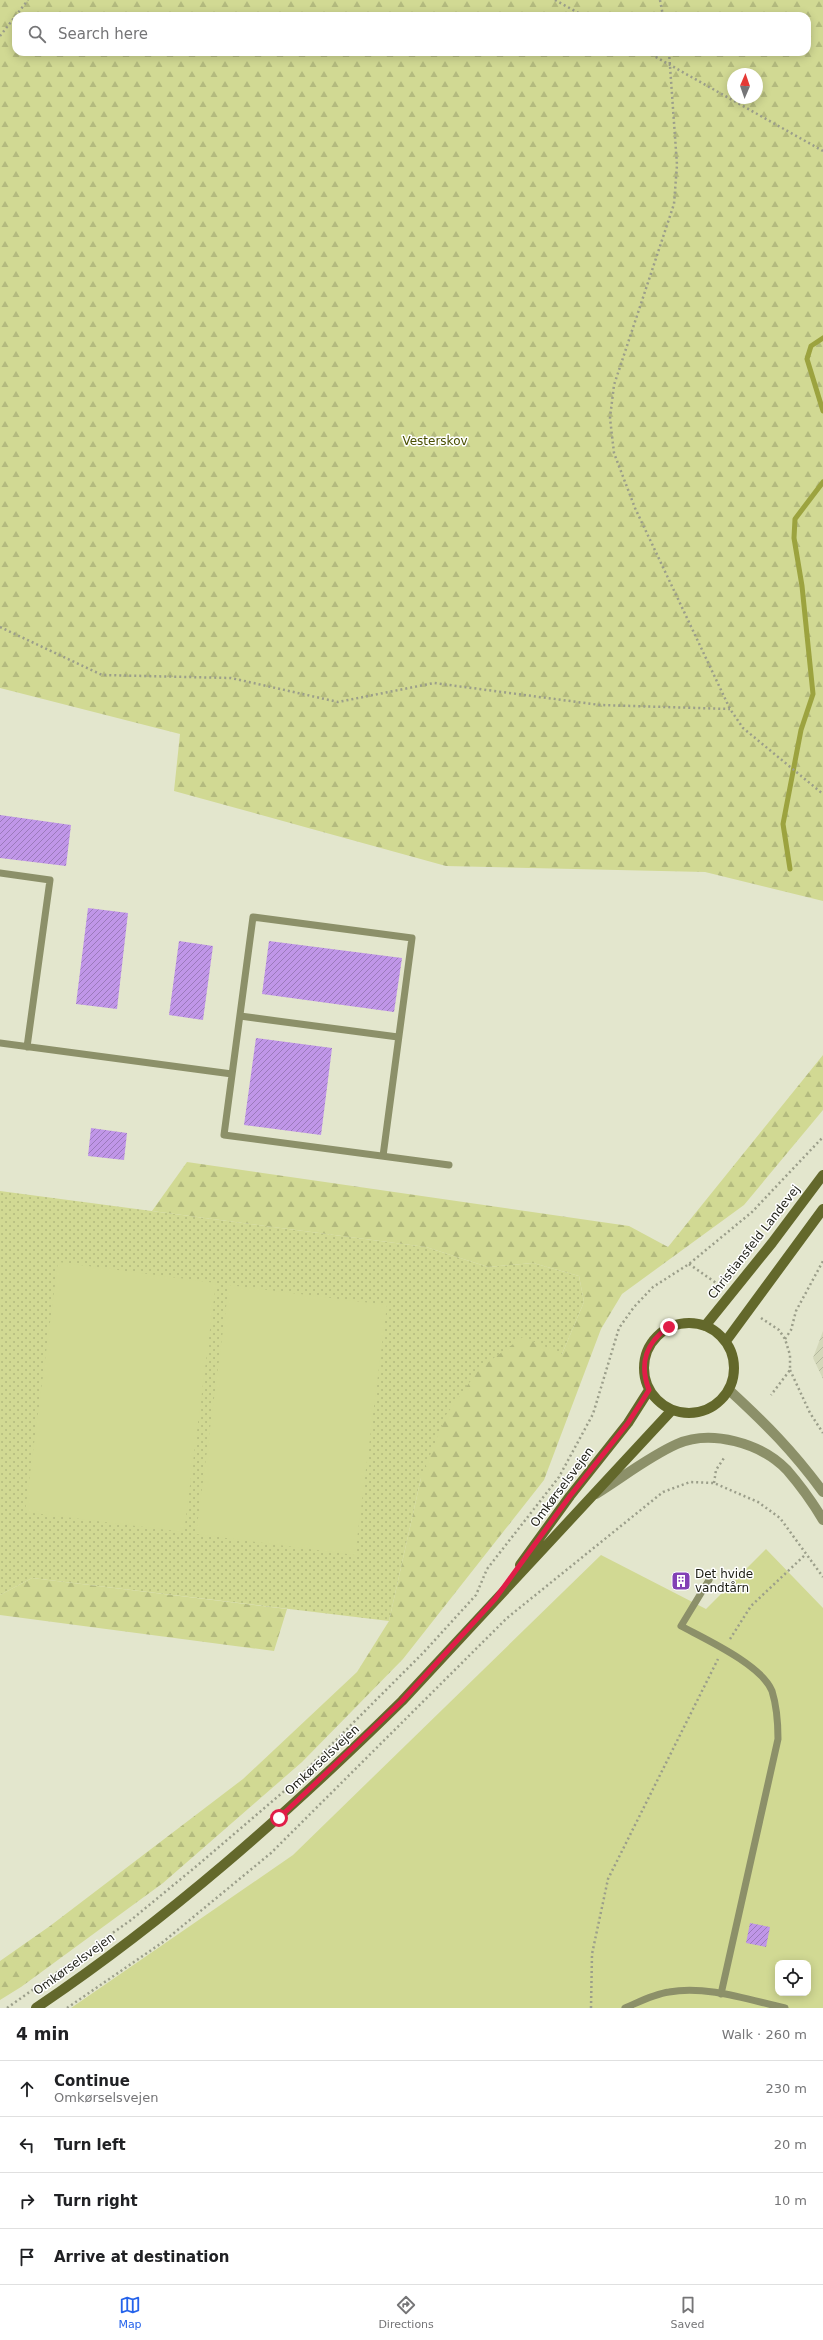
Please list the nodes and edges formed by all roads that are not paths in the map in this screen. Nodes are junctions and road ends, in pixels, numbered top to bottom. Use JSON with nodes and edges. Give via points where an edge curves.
{"nodes":[{"id":1,"x":0,"y":874,"type":"edge"},
{"id":2,"x":240,"y":1016,"type":"junction"},
{"id":3,"x":398,"y":1037,"type":"junction"},
{"id":4,"x":0,"y":1043,"type":"edge"},
{"id":5,"x":27,"y":1047,"type":"junction"},
{"id":6,"x":232,"y":1074,"type":"junction"},
{"id":7,"x":383,"y":1156,"type":"junction"},
{"id":8,"x":449,"y":1165,"type":"dead end"},
{"id":9,"x":823,"y":1174,"type":"edge"},
{"id":10,"x":823,"y":1209,"type":"edge"},
{"id":11,"x":705,"y":1326,"type":"junction"},
{"id":12,"x":726,"y":1341,"type":"junction"},
{"id":13,"x":649,"y":1390,"type":"junction"},
{"id":14,"x":729,"y":1390,"type":"junction"},
{"id":15,"x":672,"y":1410,"type":"junction"},
{"id":16,"x":823,"y":1492,"type":"edge"},
{"id":17,"x":591,"y":1498,"type":"junction"},
{"id":18,"x":823,"y":1520,"type":"edge"},
{"id":19,"x":709,"y":1580,"type":"dead end"},
{"id":20,"x":495,"y":1599,"type":"junction"},
{"id":21,"x":721,"y":1994,"type":"junction"},
{"id":22,"x":36,"y":2008,"type":"edge"},
{"id":23,"x":625,"y":2008,"type":"edge"},
{"id":24,"x":785,"y":2008,"type":"edge"}],
"edges":[{"from":1,"to":5,"type":"lane","via":[[50,880]]},
{"from":2,"to":3,"type":"lane"},
{"from":2,"to":3,"type":"lane","via":[[253,917],[412,938]]},
{"from":2,"to":6,"type":"lane"},
{"from":3,"to":7,"type":"lane"},
{"from":4,"to":5,"type":"lane"},
{"from":5,"to":6,"type":"lane"},
{"from":6,"to":7,"type":"lane","via":[[224,1135]]},
{"from":7,"to":8,"type":"lane"},
{"from":9,"to":11,"type":"main road","name":"Christiansfeld Landevej","via":[[772,1243]]},
{"from":10,"to":12,"type":"main road"},
{"from":11,"to":12,"type":"main road"},
{"from":11,"to":13,"type":"main road","via":[[696,1323],[678,1324],[655,1338],[644,1363]]},
{"from":12,"to":14,"type":"main road","via":[[735,1365],[734,1378]]},
{"from":13,"to":15,"type":"main road","via":[[659,1402]]},
{"from":13,"to":20,"type":"main road","name":"Omkørselsvejen","via":[[628,1423],[570,1496]]},
{"from":14,"to":15,"type":"main road","via":[[724,1398],[708,1409],[690,1413]]},
{"from":14,"to":16,"type":"street","via":[[773,1430]]},
{"from":15,"to":17,"type":"main road","name":"Omkørselsvejen"},
{"from":17,"to":18,"type":"street","via":[[658,1454],[678,1444],[701,1438],[717,1439],[739,1443],[763,1452],[786,1470]]},
{"from":17,"to":20,"type":"main road","name":"Omkørselsvejen"},
{"from":19,"to":21,"type":"lane","via":[[681,1626],[724,1649],[753,1669],[771,1690],[778,1717],[778,1740]]},
{"from":20,"to":22,"type":"main road","name":"Omkørselsvejen","via":[[402,1701],[279,1818],[192,1892]]},
{"from":21,"to":23,"type":"lane","via":[[669,1992]]},
{"from":21,"to":24,"type":"lane"}]}
